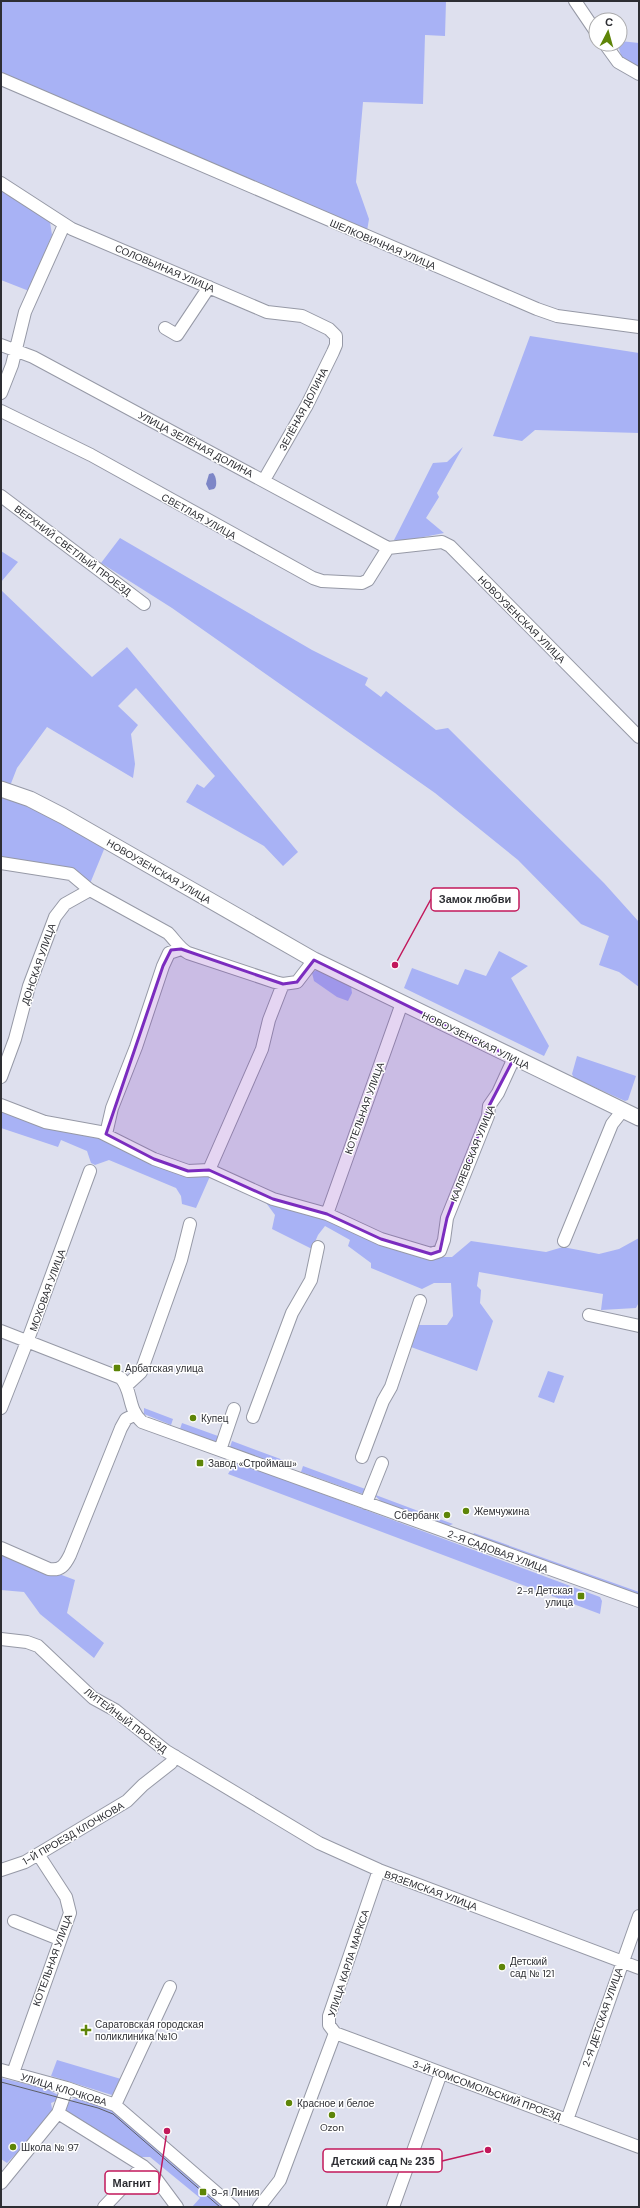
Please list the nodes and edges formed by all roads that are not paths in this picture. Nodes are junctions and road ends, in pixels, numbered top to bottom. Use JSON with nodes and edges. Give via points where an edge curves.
{"nodes":[{"id":1,"x":575,"y":1,"type":"edge"},
{"id":2,"x":588,"y":20,"type":"edge"},
{"id":3,"x":611,"y":52,"type":"edge"},
{"id":4,"x":639,"y":74,"type":"edge"},
{"id":5,"x":1,"y":79,"type":"edge"},
{"id":6,"x":1,"y":183,"type":"edge"},
{"id":7,"x":64,"y":225,"type":"junction"},
{"id":8,"x":209,"y":287,"type":"junction"},
{"id":9,"x":639,"y":327,"type":"edge"},
{"id":10,"x":165,"y":328,"type":"dead end"},
{"id":11,"x":336,"y":336,"type":"joint"},
{"id":12,"x":1,"y":345,"type":"edge"},
{"id":13,"x":16,"y":349,"type":"junction"},
{"id":14,"x":1,"y":393,"type":"edge"},
{"id":15,"x":1,"y":411,"type":"edge"},
{"id":16,"x":264,"y":480,"type":"junction"},
{"id":17,"x":1,"y":496,"type":"edge"},
{"id":18,"x":388,"y":548,"type":"junction"},
{"id":19,"x":144,"y":604,"type":"dead end"},
{"id":20,"x":639,"y":737,"type":"edge"},
{"id":21,"x":1,"y":789,"type":"edge"},
{"id":22,"x":1,"y":862,"type":"edge"},
{"id":23,"x":90,"y":890,"type":"junction"},
{"id":24,"x":181,"y":949,"type":"junction"},
{"id":25,"x":314,"y":960,"type":"junction"},
{"id":26,"x":283,"y":984,"type":"junction"},
{"id":27,"x":402,"y":1003,"type":"junction"},
{"id":28,"x":514,"y":1058,"type":"junction"},
{"id":29,"x":1,"y":1077,"type":"edge"},
{"id":30,"x":1,"y":1105,"type":"edge"},
{"id":31,"x":623,"y":1110,"type":"junction"},
{"id":32,"x":639,"y":1118,"type":"edge"},
{"id":33,"x":106,"y":1134,"type":"junction"},
{"id":34,"x":210,"y":1170,"type":"junction"},
{"id":35,"x":90,"y":1171,"type":"dead end"},
{"id":36,"x":327,"y":1214,"type":"junction"},
{"id":37,"x":190,"y":1224,"type":"dead end"},
{"id":38,"x":564,"y":1241,"type":"dead end"},
{"id":39,"x":318,"y":1247,"type":"dead end"},
{"id":40,"x":420,"y":1301,"type":"dead end"},
{"id":41,"x":589,"y":1315,"type":"dead end"},
{"id":42,"x":639,"y":1326,"type":"edge"},
{"id":43,"x":1,"y":1331,"type":"edge"},
{"id":44,"x":28,"y":1341,"type":"junction"},
{"id":45,"x":127,"y":1385,"type":"junction"},
{"id":46,"x":1,"y":1408,"type":"edge"},
{"id":47,"x":234,"y":1409,"type":"dead end"},
{"id":48,"x":134,"y":1415,"type":"junction"},
{"id":49,"x":253,"y":1417,"type":"dead end"},
{"id":50,"x":220,"y":1450,"type":"junction"},
{"id":51,"x":362,"y":1456,"type":"dead end"},
{"id":52,"x":382,"y":1463,"type":"dead end"},
{"id":53,"x":366,"y":1503,"type":"junction"},
{"id":54,"x":1,"y":1548,"type":"edge"},
{"id":55,"x":639,"y":1601,"type":"edge"},
{"id":56,"x":1,"y":1639,"type":"edge"},
{"id":57,"x":175,"y":1756,"type":"junction"},
{"id":58,"x":233,"y":1791,"type":"joint"},
{"id":59,"x":38,"y":1854,"type":"junction"},
{"id":60,"x":1,"y":1870,"type":"edge"},
{"id":61,"x":379,"y":1870,"type":"junction"},
{"id":62,"x":639,"y":1916,"type":"edge"},
{"id":63,"x":14,"y":1921,"type":"dead end"},
{"id":64,"x":59,"y":1939,"type":"junction"},
{"id":65,"x":622,"y":1961,"type":"junction"},
{"id":66,"x":639,"y":1968,"type":"edge"},
{"id":67,"x":170,"y":1987,"type":"dead end"},
{"id":68,"x":335,"y":2032,"type":"junction"},
{"id":69,"x":7,"y":2072,"type":"edge"},
{"id":70,"x":441,"y":2073,"type":"junction"},
{"id":71,"x":67,"y":2088,"type":"junction"},
{"id":72,"x":115,"y":2105,"type":"junction"},
{"id":73,"x":58,"y":2113,"type":"junction"},
{"id":74,"x":567,"y":2120,"type":"junction"},
{"id":75,"x":639,"y":2147,"type":"edge"},
{"id":76,"x":143,"y":2166,"type":"junction"},
{"id":77,"x":1,"y":2183,"type":"edge"},
{"id":78,"x":104,"y":2207,"type":"edge"},
{"id":79,"x":177,"y":2207,"type":"edge"},
{"id":80,"x":233,"y":2207,"type":"edge"},
{"id":81,"x":259,"y":2207,"type":"edge"},
{"id":82,"x":393,"y":2207,"type":"edge"}],
"edges":[{"from":1,"to":2,"type":"street"},
{"from":3,"to":4,"type":"street","via":[[618,62]]},
{"from":5,"to":9,"type":"street","name":"ШЕЛКОВИЧНАЯ УЛИЦА","via":[[536,309],[564,317]]},
{"from":6,"to":7,"type":"street","name":"СОЛОВЬИНАЯ УЛИЦА"},
{"from":7,"to":8,"type":"street","name":"СОЛОВЬИНАЯ УЛИЦА"},
{"from":7,"to":13,"type":"street","via":[[25,312]]},
{"from":8,"to":10,"type":"street","via":[[177,335]]},
{"from":8,"to":11,"type":"street","name":"СОЛОВЬИНАЯ УЛИЦА","via":[[267,312],[302,316],[329,329]]},
{"from":11,"to":16,"type":"street","name":"ЗЕЛЁНАЯ ДОЛИНА","via":[[336,345],[307,405]]},
{"from":12,"to":13,"type":"street","name":"УЛИЦА ЗЕЛЁНАЯ ДОЛИНА"},
{"from":13,"to":14,"type":"street"},
{"from":13,"to":16,"type":"street","name":"УЛИЦА ЗЕЛЁНАЯ ДОЛИНА"},
{"from":15,"to":18,"type":"street","name":"СВЕТЛАЯ УЛИЦА","via":[[91,455],[313,578],[322,581],[362,583],[368,580]]},
{"from":16,"to":18,"type":"street","name":"УЛИЦА ЗЕЛЁНАЯ ДОЛИНА"},
{"from":17,"to":19,"type":"street","name":"ВЕРХНИЙ СВЕТЛЫЙ ПРОЕЗД"},
{"from":18,"to":20,"type":"street","name":"НОВОУЗЕНСКАЯ УЛИЦА","via":[[442,542],[450,546]]},
{"from":21,"to":25,"type":"main road","name":"НОВОУЗЕНСКАЯ УЛИЦА","via":[[30,799],[63,816]]},
{"from":22,"to":23,"type":"street","via":[[71,874]]},
{"from":23,"to":24,"type":"street","via":[[168,933]]},
{"from":23,"to":29,"type":"street","name":"ДОНСКАЯ УЛИЦА","via":[[65,904],[55,917],[29,986],[15,1039]]},
{"from":24,"to":26,"type":"street"},
{"from":24,"to":33,"type":"street","via":[[169,953],[163,966],[112,1108]]},
{"from":25,"to":26,"type":"street","via":[[297,982]]},
{"from":25,"to":27,"type":"main road","name":"НОВОУЗЕНСКАЯ УЛИЦА"},
{"from":26,"to":34,"type":"street","via":[[269,1020],[262,1049]]},
{"from":27,"to":28,"type":"main road","name":"НОВОУЗЕНСКАЯ УЛИЦА"},
{"from":27,"to":36,"type":"street","name":"КОТЕЛЬНАЯ УЛИЦА"},
{"from":28,"to":31,"type":"main road","name":"НОВОУЗЕНСКАЯ УЛИЦА"},
{"from":28,"to":36,"type":"street","name":"КАЛЯЕВСКАЯ УЛИЦА","via":[[489,1106],[488,1116],[447,1218],[440,1251],[430,1254],[381,1239]]},
{"from":30,"to":33,"type":"street","via":[[45,1122]]},
{"from":31,"to":32,"type":"main road","name":"НОВОУЗЕНСКАЯ УЛИЦА"},
{"from":31,"to":38,"type":"street","via":[[612,1124]]},
{"from":33,"to":34,"type":"street","via":[[154,1159],[188,1171]]},
{"from":34,"to":36,"type":"street","via":[[273,1199]]},
{"from":35,"to":44,"type":"street","name":"МОХОВАЯ УЛИЦА"},
{"from":37,"to":45,"type":"street","via":[[181,1260],[141,1372]]},
{"from":39,"to":49,"type":"street","via":[[310,1280],[292,1313]]},
{"from":40,"to":51,"type":"street","via":[[391,1387]]},
{"from":41,"to":42,"type":"street"},
{"from":43,"to":44,"type":"street"},
{"from":44,"to":45,"type":"street","via":[[121,1378]]},
{"from":44,"to":46,"type":"street","name":"МОХОВАЯ УЛИЦА"},
{"from":45,"to":48,"type":"street"},
{"from":47,"to":50,"type":"street"},
{"from":48,"to":50,"type":"street","name":"2-Я САДОВАЯ УЛИЦА","via":[[142,1422]]},
{"from":48,"to":54,"type":"street","via":[[126,1419],[121,1428],[66,1563],[57,1570],[49,1569]]},
{"from":50,"to":53,"type":"street","name":"2-Я САДОВАЯ УЛИЦА"},
{"from":52,"to":53,"type":"street"},
{"from":53,"to":55,"type":"street","name":"2-Я САДОВАЯ УЛИЦА"},
{"from":56,"to":57,"type":"street","name":"ЛИТЕЙНЫЙ ПРОЕЗД","via":[[38,1646],[93,1698],[115,1710]]},
{"from":57,"to":58,"type":"street","name":"ЛИТЕЙНЫЙ ПРОЕЗД"},
{"from":57,"to":59,"type":"street","name":"1-Й ПРОЕЗД КЛОЧКОВА","via":[[171,1763],[127,1801]]},
{"from":58,"to":61,"type":"street","name":"ВЯЗЕМСКАЯ УЛИЦА","via":[[320,1843]]},
{"from":59,"to":60,"type":"street","name":"1-Й ПРОЕЗД КЛОЧКОВА","via":[[25,1862]]},
{"from":59,"to":64,"type":"street","name":"КОТЕЛЬНАЯ УЛИЦА","via":[[69,1904],[70,1913]]},
{"from":61,"to":65,"type":"street","name":"ВЯЗЕМСКАЯ УЛИЦА"},
{"from":61,"to":68,"type":"street","name":"УЛИЦА КАРЛА МАРКСА","via":[[329,2016],[329,2025]]},
{"from":62,"to":65,"type":"street","name":"2-Я ДЕТСКАЯ УЛИЦА"},
{"from":63,"to":64,"type":"street"},
{"from":64,"to":69,"type":"street","name":"КОТЕЛЬНАЯ УЛИЦА"},
{"from":65,"to":66,"type":"street","name":"ВЯЗЕМСКАЯ УЛИЦА"},
{"from":65,"to":74,"type":"street","name":"2-Я ДЕТСКАЯ УЛИЦА"},
{"from":67,"to":72,"type":"street"},
{"from":68,"to":70,"type":"street","name":"3-Й КОМСОМОЛЬСКИЙ ПРОЕЗД"},
{"from":68,"to":81,"type":"street","name":"УЛИЦА КАРЛА МАРКСА","via":[[280,2180]]},
{"from":69,"to":71,"type":"street","name":"УЛИЦА КЛОЧКОВА"},
{"from":70,"to":74,"type":"street","name":"3-Й КОМСОМОЛЬСКИЙ ПРОЕЗД"},
{"from":70,"to":82,"type":"street"},
{"from":71,"to":72,"type":"street","name":"УЛИЦА КЛОЧКОВА"},
{"from":71,"to":73,"type":"street"},
{"from":72,"to":80,"type":"street","name":"УЛИЦА КЛОЧКОВА"},
{"from":73,"to":76,"type":"street"},
{"from":73,"to":77,"type":"street"},
{"from":74,"to":75,"type":"street","name":"3-Й КОМСОМОЛЬСКИЙ ПРОЕЗД"},
{"from":76,"to":78,"type":"street"},
{"from":76,"to":79,"type":"street","via":[[154,2176]]}]}
